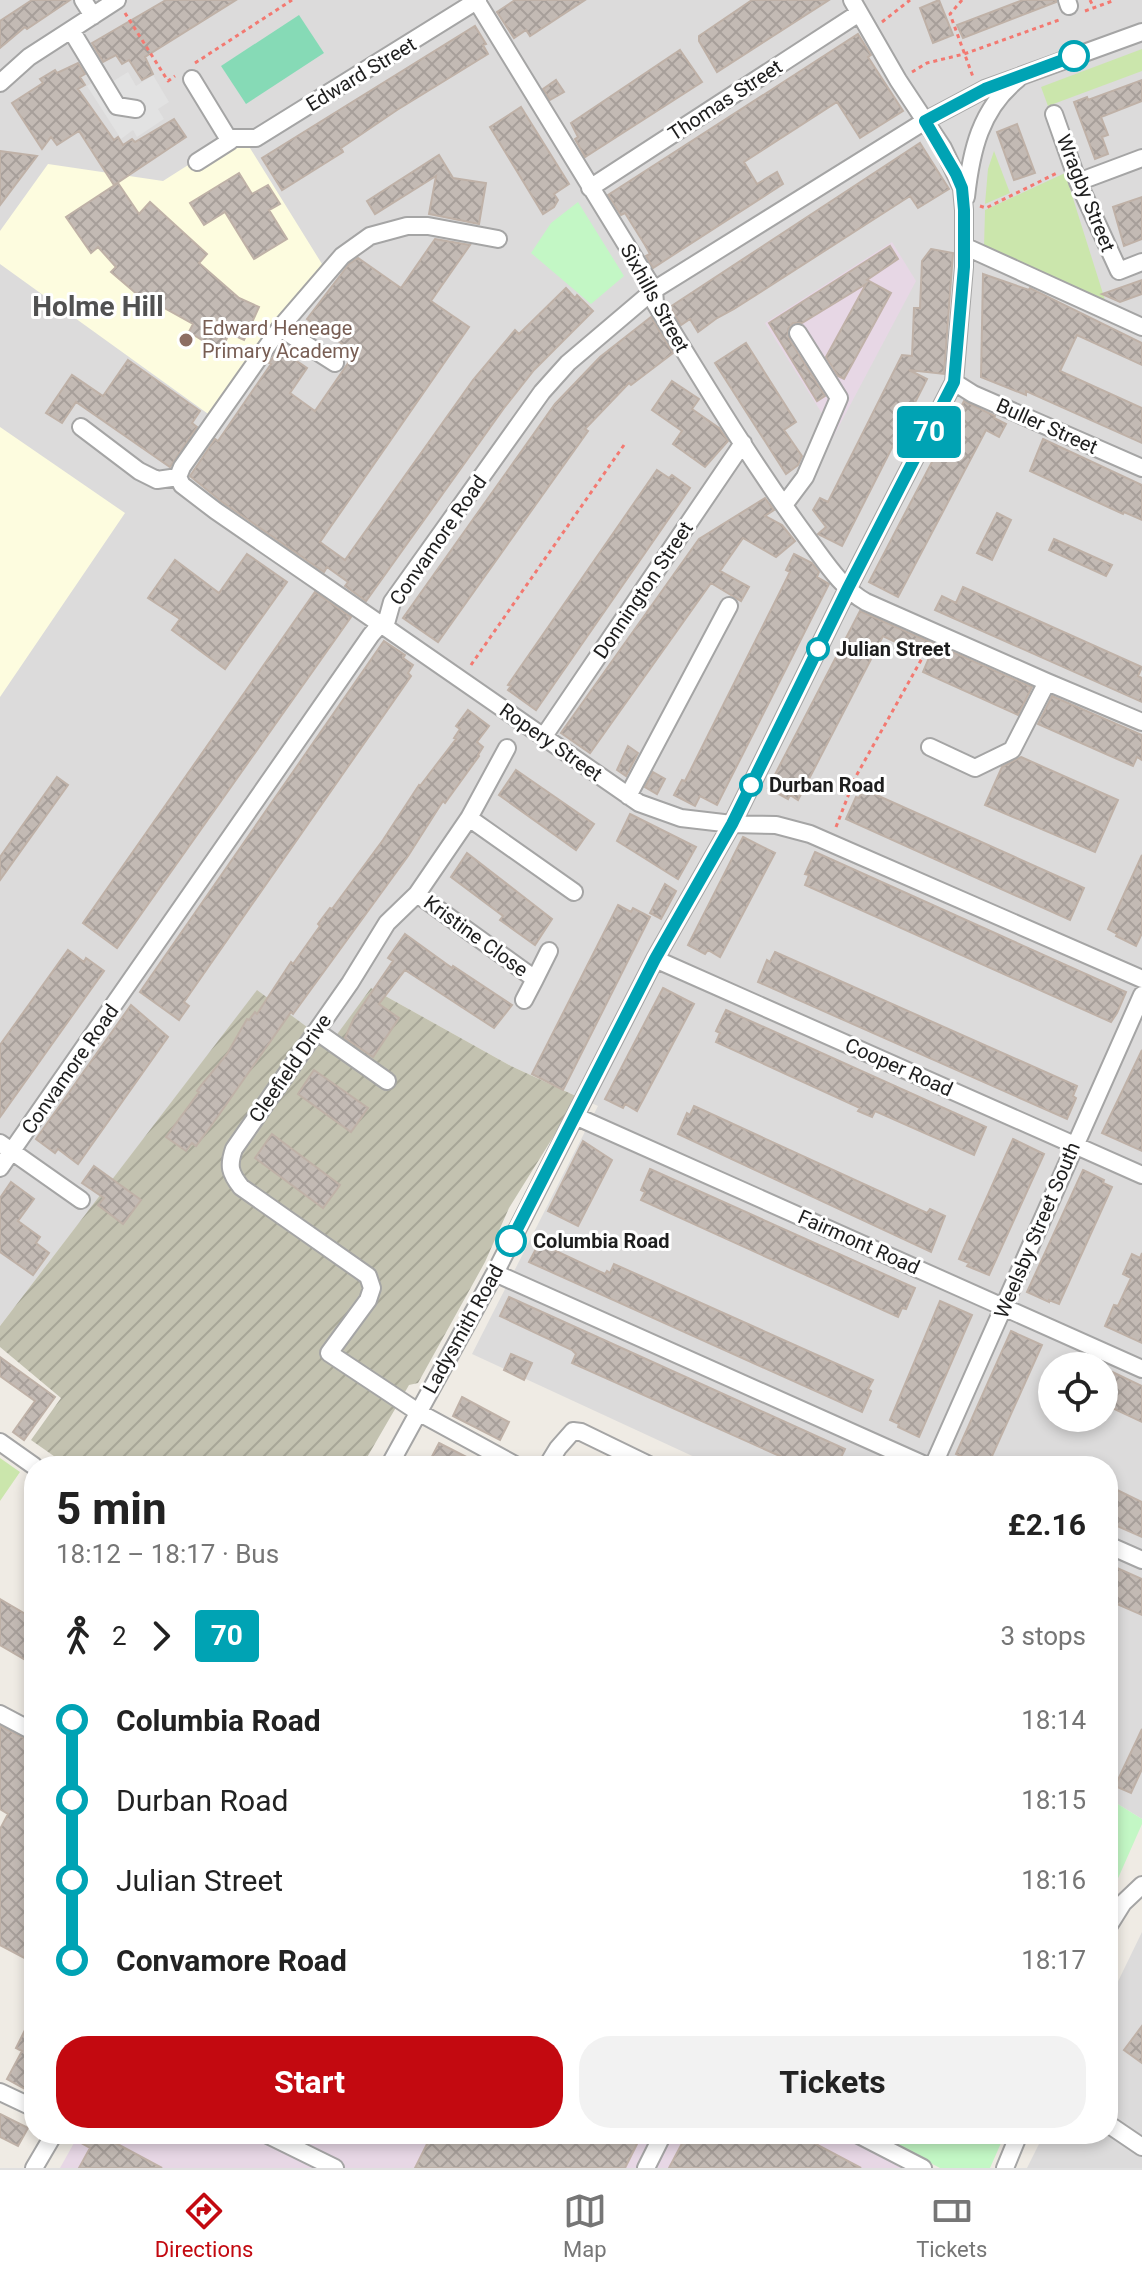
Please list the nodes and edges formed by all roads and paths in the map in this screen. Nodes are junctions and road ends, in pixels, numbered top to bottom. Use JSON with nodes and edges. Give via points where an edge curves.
{"nodes":[{"id":1,"x":83,"y":0,"type":"edge"},
{"id":2,"x":117,"y":0,"type":"edge"},
{"id":3,"x":292,"y":0,"type":"edge"},
{"id":4,"x":477,"y":0,"type":"edge"},
{"id":5,"x":910,"y":0,"type":"edge"},
{"id":6,"x":962,"y":0,"type":"edge"},
{"id":7,"x":1090,"y":0,"type":"edge"},
{"id":8,"x":1115,"y":0,"type":"edge"},
{"id":9,"x":856,"y":6,"type":"edge"},
{"id":10,"x":1094,"y":8,"type":"junction"},
{"id":11,"x":1070,"y":9,"type":"edge"},
{"id":12,"x":93,"y":16,"type":"junction"},
{"id":13,"x":71,"y":30,"type":"junction"},
{"id":14,"x":870,"y":31,"type":"junction"},
{"id":15,"x":1142,"y":32,"type":"edge"},
{"id":16,"x":964,"y":54,"type":"junction"},
{"id":17,"x":188,"y":72,"type":"junction"},
{"id":18,"x":1030,"y":73,"type":"junction"},
{"id":19,"x":898,"y":80,"type":"junction"},
{"id":20,"x":0,"y":83,"type":"edge"},
{"id":21,"x":979,"y":91,"type":"junction"},
{"id":22,"x":136,"y":109,"type":"dead end"},
{"id":23,"x":1054,"y":114,"type":"dead end"},
{"id":24,"x":925,"y":121,"type":"junction"},
{"id":25,"x":234,"y":139,"type":"junction"},
{"id":26,"x":1142,"y":158,"type":"edge"},
{"id":27,"x":197,"y":162,"type":"dead end"},
{"id":28,"x":1076,"y":174,"type":"junction"},
{"id":29,"x":590,"y":188,"type":"junction"},
{"id":30,"x":965,"y":206,"type":"junction"},
{"id":31,"x":498,"y":239,"type":"dead end"},
{"id":32,"x":964,"y":246,"type":"junction"},
{"id":33,"x":1142,"y":262,"type":"edge"},
{"id":34,"x":654,"y":290,"type":"junction"},
{"id":35,"x":1142,"y":327,"type":"edge"},
{"id":36,"x":280,"y":328,"type":"junction"},
{"id":37,"x":798,"y":333,"type":"dead end"},
{"id":38,"x":335,"y":363,"type":"dead end"},
{"id":39,"x":954,"y":382,"type":"junction"},
{"id":40,"x":81,"y":427,"type":"dead end"},
{"id":41,"x":743,"y":443,"type":"junction"},
{"id":42,"x":624,"y":445,"type":"dead end"},
{"id":43,"x":1142,"y":468,"type":"edge"},
{"id":44,"x":178,"y":477,"type":"junction"},
{"id":45,"x":784,"y":505,"type":"junction"},
{"id":46,"x":848,"y":588,"type":"junction"},
{"id":47,"x":729,"y":606,"type":"dead end"},
{"id":48,"x":384,"y":627,"type":"junction"},
{"id":49,"x":937,"y":632,"type":"junction"},
{"id":50,"x":461,"y":678,"type":"junction"},
{"id":51,"x":1047,"y":682,"type":"junction"},
{"id":52,"x":1142,"y":722,"type":"edge"},
{"id":53,"x":544,"y":736,"type":"junction"},
{"id":54,"x":930,"y":747,"type":"dead end"},
{"id":55,"x":507,"y":748,"type":"dead end"},
{"id":56,"x":628,"y":796,"type":"junction"},
{"id":57,"x":469,"y":818,"type":"junction"},
{"id":58,"x":732,"y":824,"type":"junction"},
{"id":59,"x":830,"y":841,"type":"junction"},
{"id":60,"x":574,"y":892,"type":"dead end"},
{"id":61,"x":417,"y":894,"type":"junction"},
{"id":62,"x":549,"y":951,"type":"dead end"},
{"id":63,"x":655,"y":959,"type":"junction"},
{"id":64,"x":535,"y":979,"type":"junction"},
{"id":65,"x":1142,"y":979,"type":"edge"},
{"id":66,"x":1142,"y":995,"type":"edge"},
{"id":67,"x":524,"y":1000,"type":"dead end"},
{"id":68,"x":316,"y":1031,"type":"junction"},
{"id":69,"x":387,"y":1081,"type":"dead end"},
{"id":70,"x":575,"y":1116,"type":"junction"},
{"id":71,"x":1074,"y":1144,"type":"junction"},
{"id":72,"x":6,"y":1148,"type":"edge"},
{"id":73,"x":0,"y":1168,"type":"edge"},
{"id":74,"x":1142,"y":1175,"type":"edge"},
{"id":75,"x":81,"y":1200,"type":"dead end"},
{"id":76,"x":495,"y":1273,"type":"junction"},
{"id":77,"x":1004,"y":1306,"type":"junction"},
{"id":78,"x":1142,"y":1369,"type":"edge"},
{"id":79,"x":418,"y":1412,"type":"junction"},
{"id":80,"x":0,"y":1442,"type":"edge"},
{"id":81,"x":394,"y":1456,"type":"edge"},
{"id":82,"x":499,"y":1456,"type":"edge"},
{"id":83,"x":553,"y":1456,"type":"edge"},
{"id":84,"x":630,"y":1456,"type":"edge"},
{"id":85,"x":907,"y":1456,"type":"edge"},
{"id":86,"x":935,"y":1456,"type":"edge"},
{"id":87,"x":24,"y":1459,"type":"edge"},
{"id":88,"x":1118,"y":1549,"type":"edge"},
{"id":89,"x":1142,"y":1560,"type":"edge"},
{"id":90,"x":0,"y":1714,"type":"edge"},
{"id":91,"x":24,"y":1727,"type":"edge"},
{"id":92,"x":1142,"y":1885,"type":"edge"},
{"id":93,"x":1118,"y":1911,"type":"edge"},
{"id":94,"x":0,"y":2092,"type":"edge"},
{"id":95,"x":24,"y":2103,"type":"edge"},
{"id":96,"x":1118,"y":2131,"type":"edge"},
{"id":97,"x":48,"y":2144,"type":"edge"},
{"id":98,"x":286,"y":2144,"type":"edge"},
{"id":99,"x":658,"y":2144,"type":"edge"},
{"id":100,"x":876,"y":2144,"type":"edge"},
{"id":101,"x":1015,"y":2144,"type":"edge"},
{"id":102,"x":1142,"y":2147,"type":"edge"},
{"id":103,"x":34,"y":2168,"type":"edge"},
{"id":104,"x":335,"y":2168,"type":"edge"},
{"id":105,"x":646,"y":2168,"type":"edge"},
{"id":106,"x":923,"y":2168,"type":"edge"},
{"id":107,"x":1005,"y":2168,"type":"edge"}],
"edges":[{"from":1,"to":12,"type":"street"},
{"from":2,"to":12,"type":"street"},
{"from":2,"to":17,"type":"path","via":[[168,81]]},
{"from":3,"to":17,"type":"path"},
{"from":4,"to":25,"type":"street","name":"Edward Street","via":[[256,138]]},
{"from":4,"to":29,"type":"street","name":"Sixhills Street"},
{"from":5,"to":14,"type":"path"},
{"from":6,"to":16,"type":"path","via":[[950,14]]},
{"from":7,"to":10,"type":"path"},
{"from":8,"to":10,"type":"path"},
{"from":9,"to":14,"type":"street"},
{"from":9,"to":29,"type":"street","name":"Thomas Street"},
{"from":10,"to":11,"type":"path"},
{"from":11,"to":16,"type":"path"},
{"from":12,"to":13,"type":"street"},
{"from":13,"to":20,"type":"street"},
{"from":13,"to":22,"type":"street","via":[[117,106]]},
{"from":14,"to":19,"type":"street"},
{"from":15,"to":18,"type":"street","name":"Convamore Road"},
{"from":16,"to":19,"type":"path","via":[[927,63]]},
{"from":16,"to":21,"type":"path"},
{"from":17,"to":25,"type":"street"},
{"from":18,"to":21,"type":"street","name":"Convamore Road"},
{"from":18,"to":30,"type":"street","name":"Convamore Road","via":[[1008,88],[981,126]]},
{"from":19,"to":24,"type":"street"},
{"from":21,"to":24,"type":"street","name":"Convamore Road"},
{"from":23,"to":28,"type":"street","name":"Wragby Street"},
{"from":24,"to":30,"type":"street","via":[[956,174]]},
{"from":24,"to":34,"type":"street","name":"Convamore Road"},
{"from":25,"to":27,"type":"street","name":"Edward Street"},
{"from":26,"to":28,"type":"street"},
{"from":28,"to":30,"type":"path","via":[[986,208]]},
{"from":28,"to":33,"type":"street","name":"Wragby Street","via":[[1119,271]]},
{"from":29,"to":34,"type":"street","name":"Sixhills Street"},
{"from":30,"to":32,"type":"street"},
{"from":31,"to":36,"type":"street","via":[[428,226],[370,236],[342,256]]},
{"from":32,"to":35,"type":"street"},
{"from":32,"to":39,"type":"street"},
{"from":34,"to":41,"type":"street","name":"Sixhills Street","via":[[655,303]]},
{"from":34,"to":48,"type":"street","name":"Convamore Road","via":[[542,392],[392,602]]},
{"from":36,"to":38,"type":"street"},
{"from":36,"to":44,"type":"street"},
{"from":37,"to":45,"type":"street","via":[[839,398],[805,477]]},
{"from":39,"to":43,"type":"street","name":"Buller Street"},
{"from":39,"to":46,"type":"street","name":"Ladysmith Road"},
{"from":40,"to":44,"type":"street","via":[[148,476]]},
{"from":41,"to":45,"type":"street","name":"Sixhills Street"},
{"from":41,"to":53,"type":"street","name":"Donnington Street"},
{"from":42,"to":50,"type":"path"},
{"from":44,"to":48,"type":"street","name":"Ropery Street","via":[[216,511]]},
{"from":45,"to":46,"type":"street","name":"Sixhills Street"},
{"from":46,"to":49,"type":"street","via":[[866,602]]},
{"from":46,"to":58,"type":"street","name":"Ladysmith Road"},
{"from":47,"to":56,"type":"street"},
{"from":48,"to":50,"type":"street","name":"Ropery Street"},
{"from":48,"to":72,"type":"street","name":"Convamore Road","via":[[371,635]]},
{"from":49,"to":51,"type":"street"},
{"from":49,"to":59,"type":"path","via":[[855,778]]},
{"from":50,"to":53,"type":"street","name":"Ropery Street"},
{"from":51,"to":52,"type":"street"},
{"from":51,"to":54,"type":"street","via":[[1012,750],[975,768]]},
{"from":53,"to":56,"type":"street","name":"Ropery Street"},
{"from":55,"to":57,"type":"street","name":"Cleefield Drive"},
{"from":56,"to":58,"type":"street","name":"Ropery Street","via":[[681,818]]},
{"from":57,"to":60,"type":"street"},
{"from":57,"to":61,"type":"street","name":"Cleefield Drive"},
{"from":58,"to":59,"type":"street","via":[[776,825]]},
{"from":58,"to":63,"type":"street","name":"Ladysmith Road"},
{"from":59,"to":65,"type":"street"},
{"from":61,"to":64,"type":"street","name":"Kristine Close"},
{"from":61,"to":68,"type":"street","name":"Cleefield Drive","via":[[387,923]]},
{"from":62,"to":64,"type":"street","name":"Kristine Close"},
{"from":63,"to":70,"type":"street","name":"Ladysmith Road"},
{"from":63,"to":71,"type":"street","name":"Cooper Road"},
{"from":64,"to":67,"type":"street","name":"Kristine Close"},
{"from":66,"to":71,"type":"street","name":"Weelsby Street South"},
{"from":68,"to":69,"type":"street"},
{"from":68,"to":79,"type":"street","name":"Cleefield Drive","via":[[234,1149],[230,1174],[368,1276],[368,1300],[329,1353]]},
{"from":70,"to":76,"type":"street","name":"Ladysmith Road"},
{"from":70,"to":77,"type":"street","name":"Fairmont Road"},
{"from":71,"to":74,"type":"street","name":"Cooper Road"},
{"from":71,"to":77,"type":"street","name":"Weelsby Street South"},
{"from":72,"to":73,"type":"street","name":"Convamore Road"},
{"from":72,"to":75,"type":"street"},
{"from":76,"to":79,"type":"street","name":"Ladysmith Road"},
{"from":76,"to":85,"type":"street"},
{"from":77,"to":78,"type":"street","name":"Fairmont Road"},
{"from":77,"to":86,"type":"street","name":"Weelsby Street South"},
{"from":79,"to":81,"type":"street","name":"Ladysmith Road"},
{"from":79,"to":82,"type":"street"},
{"from":80,"to":87,"type":"street"},
{"from":83,"to":84,"type":"street","via":[[573,1431]]},
{"from":88,"to":89,"type":"street"},
{"from":90,"to":91,"type":"street"},
{"from":92,"to":93,"type":"street"},
{"from":94,"to":95,"type":"street"},
{"from":96,"to":102,"type":"street"},
{"from":97,"to":103,"type":"street"},
{"from":98,"to":104,"type":"street"},
{"from":99,"to":105,"type":"street"},
{"from":100,"to":106,"type":"street"},
{"from":101,"to":107,"type":"street"}]}
